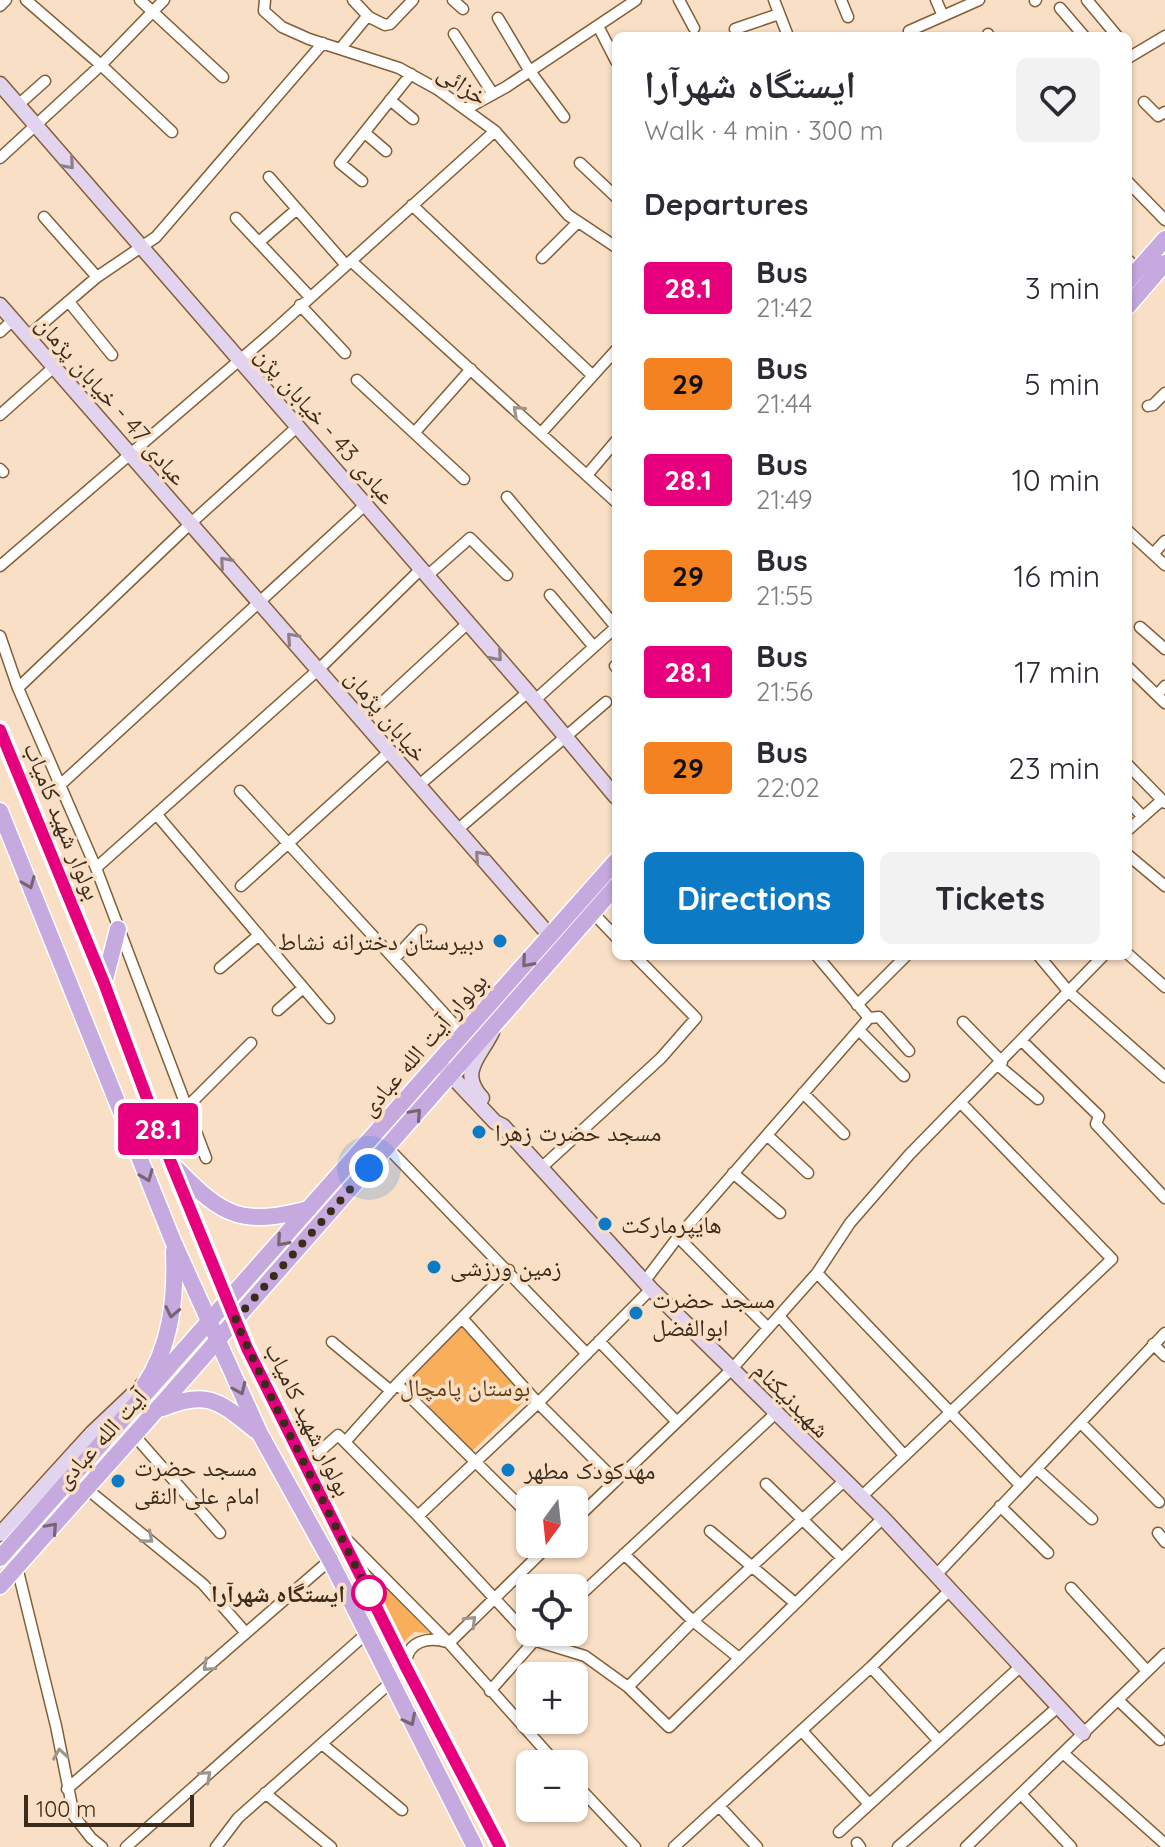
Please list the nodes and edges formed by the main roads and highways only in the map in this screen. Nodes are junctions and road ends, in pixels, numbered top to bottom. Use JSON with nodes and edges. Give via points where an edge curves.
{"nodes":[{"id":1,"x":1165,"y":239,"type":"edge"},
{"id":2,"x":1165,"y":263,"type":"edge"},
{"id":3,"x":1132,"y":269,"type":"edge"},
{"id":4,"x":1132,"y":301,"type":"edge"},
{"id":5,"x":0,"y":730,"type":"edge"},
{"id":6,"x":0,"y":811,"type":"edge"},
{"id":7,"x":612,"y":866,"type":"edge"},
{"id":8,"x":612,"y":891,"type":"edge"},
{"id":9,"x":118,"y":929,"type":"road end"},
{"id":10,"x":104,"y":983,"type":"junction"},
{"id":11,"x":170,"y":1160,"type":"junction"},
{"id":12,"x":309,"y":1209,"type":"junction"},
{"id":13,"x":173,"y":1241,"type":"junction"},
{"id":14,"x":228,"y":1302,"type":"junction"},
{"id":15,"x":235,"y":1320,"type":"junction"},
{"id":16,"x":209,"y":1322,"type":"junction"},
{"id":17,"x":218,"y":1340,"type":"junction"},
{"id":18,"x":154,"y":1412,"type":"junction"},
{"id":19,"x":125,"y":1416,"type":"junction"},
{"id":20,"x":260,"y":1434,"type":"junction"},
{"id":21,"x":0,"y":1558,"type":"edge"},
{"id":22,"x":0,"y":1586,"type":"edge"},
{"id":23,"x":475,"y":1847,"type":"edge"},
{"id":24,"x":500,"y":1847,"type":"edge"}],
"edges":[{"from":1,"to":3,"type":"main road"},
{"from":2,"to":4,"type":"main road"},
{"from":5,"to":10,"type":"main road","name":"بولوار شهید کامیاب"},
{"from":6,"to":13,"type":"main road","name":"بولوار شهید کامیاب","one_way":true},
{"from":7,"to":12,"type":"main road","name":"بولوار آیت الله عبادی","one_way":true},
{"from":15,"to":8,"type":"main road","name":"بولوار آیت الله عبادی","one_way":true},
{"from":9,"to":10,"type":"main road"},
{"from":10,"to":11,"type":"main road","name":"بولوار شهید کامیاب"},
{"from":11,"to":12,"type":"main road","via":[[205,1198],[226,1211],[275,1218]]},
{"from":11,"to":14,"type":"main road","name":"بولوار شهید کامیاب"},
{"from":12,"to":14,"type":"main road","name":"بولوار آیت الله عبادی","one_way":true},
{"from":13,"to":16,"type":"main road","name":"بولوار شهید کامیاب"},
{"from":13,"to":19,"type":"main road","one_way":true,"via":[[176,1293],[167,1333],[148,1380]]},
{"from":14,"to":15,"type":"main road","name":"بولوار شهید کامیاب"},
{"from":14,"to":16,"type":"main road","name":"بولوار آیت الله عبادی"},
{"from":15,"to":17,"type":"main road","name":"آیت الله عبادی"},
{"from":15,"to":24,"type":"main road","name":"بولوار شهید کامیاب"},
{"from":16,"to":17,"type":"main road","name":"بولوار شهید کامیاب"},
{"from":16,"to":19,"type":"main road","name":"آیت الله عبادی"},
{"from":17,"to":18,"type":"main road","name":"آیت الله عبادی"},
{"from":17,"to":20,"type":"main road","name":"بولوار شهید کامیاب","one_way":true},
{"from":18,"to":20,"type":"main road","via":[[184,1399],[206,1398]]},
{"from":22,"to":18,"type":"main road","name":"آیت الله عبادی","one_way":true},
{"from":19,"to":21,"type":"main road","name":"آیت الله عبادی"},
{"from":20,"to":23,"type":"main road","name":"بولوار شهید کامیاب","one_way":true}]}
